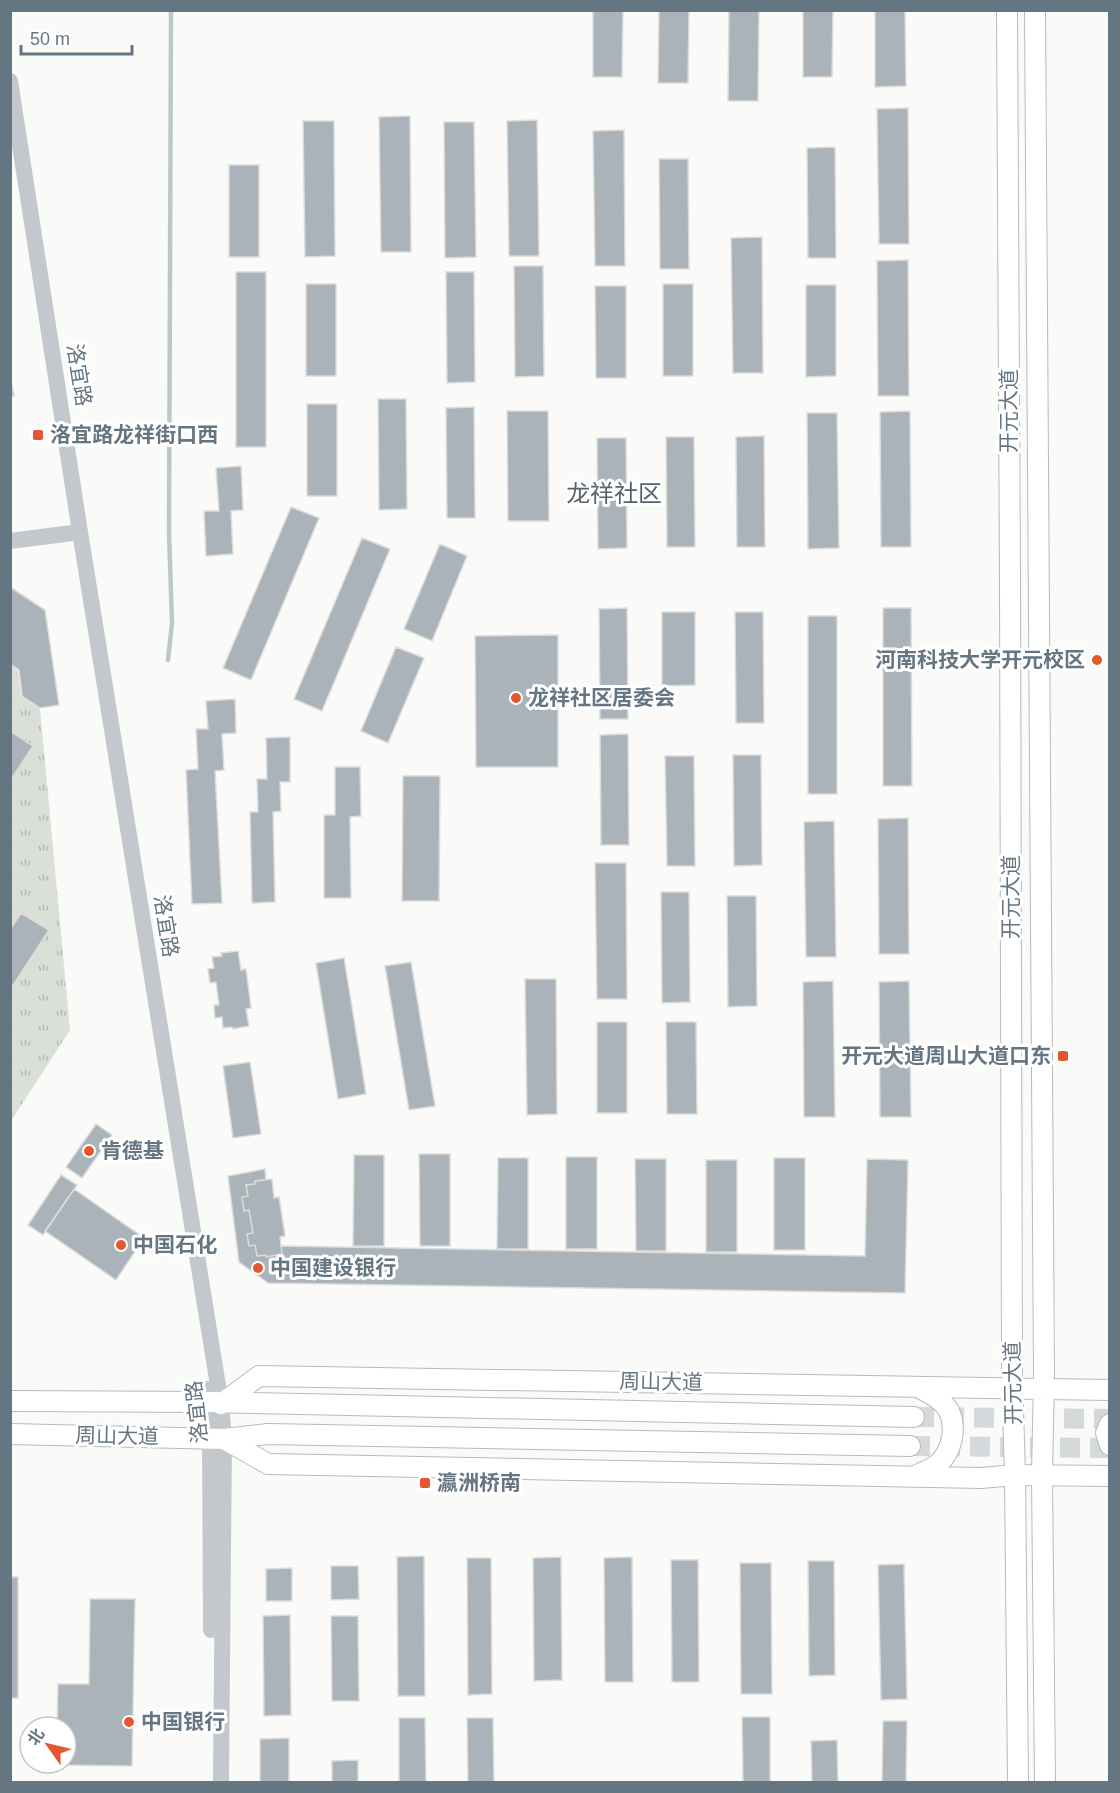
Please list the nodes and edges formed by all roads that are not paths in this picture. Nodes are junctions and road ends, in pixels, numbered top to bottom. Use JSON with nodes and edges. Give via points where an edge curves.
{"nodes":[{"id":1,"x":1007,"y":10,"type":"edge"},
{"id":2,"x":1035,"y":10,"type":"edge"},
{"id":3,"x":10,"y":81,"type":"edge"},
{"id":4,"x":10,"y":153,"type":"edge"},
{"id":5,"x":75,"y":532,"type":"junction"},
{"id":6,"x":10,"y":541,"type":"edge"},
{"id":7,"x":917,"y":1387,"type":"junction"},
{"id":8,"x":1012,"y":1388,"type":"junction"},
{"id":9,"x":1044,"y":1389,"type":"junction"},
{"id":10,"x":1110,"y":1390,"type":"edge"},
{"id":11,"x":10,"y":1401,"type":"edge"},
{"id":12,"x":215,"y":1403,"type":"junction"},
{"id":13,"x":914,"y":1417,"type":"tunnel mouth"},
{"id":14,"x":1110,"y":1424,"type":"edge"},
{"id":15,"x":10,"y":1434,"type":"edge"},
{"id":16,"x":217,"y":1439,"type":"junction"},
{"id":17,"x":1110,"y":1445,"type":"edge"},
{"id":18,"x":910,"y":1446,"type":"tunnel mouth"},
{"id":19,"x":1015,"y":1475,"type":"junction"},
{"id":20,"x":1042,"y":1475,"type":"junction"},
{"id":21,"x":914,"y":1476,"type":"junction"},
{"id":22,"x":1110,"y":1476,"type":"edge"},
{"id":23,"x":211,"y":1782,"type":"edge"},
{"id":24,"x":221,"y":1782,"type":"edge"},
{"id":25,"x":1018,"y":1782,"type":"edge"},
{"id":26,"x":1045,"y":1782,"type":"edge"}],
"edges":[{"from":1,"to":8,"type":"main road","name":"开元大道"},
{"from":2,"to":9,"type":"main road","name":"开元大道"},
{"from":3,"to":5,"type":"street","name":"洛宜路"},
{"from":4,"to":5,"type":"street","name":"洛宜路"},
{"from":5,"to":6,"type":"street"},
{"from":5,"to":12,"type":"street","name":"洛宜路"},
{"from":7,"to":8,"type":"main road","name":"周山大道"},
{"from":7,"to":12,"type":"main road","name":"周山大道","via":[[259,1376]]},
{"from":7,"to":21,"type":"main road","via":[[949,1410],[954,1432],[948,1452],[937,1465]]},
{"from":8,"to":9,"type":"main road","name":"周山大道"},
{"from":8,"to":19,"type":"main road","name":"开元大道"},
{"from":9,"to":10,"type":"main road","name":"周山大道"},
{"from":9,"to":20,"type":"main road","name":"开元大道"},
{"from":11,"to":12,"type":"main road","name":"周山大道"},
{"from":12,"to":13,"type":"main road","name":"周山大道"},
{"from":12,"to":16,"type":"street","name":"洛宜路"},
{"from":14,"to":17,"type":"main road"},
{"from":15,"to":16,"type":"main road","name":"周山大道"},
{"from":16,"to":18,"type":"main road","name":"周山大道","via":[[268,1434]]},
{"from":16,"to":21,"type":"main road","name":"周山大道","via":[[268,1464]]},
{"from":16,"to":23,"type":"street","name":"洛宜路"},
{"from":16,"to":24,"type":"street","name":"洛宜路"},
{"from":19,"to":20,"type":"main road","name":"周山大道"},
{"from":19,"to":21,"type":"main road","name":"周山大道"},
{"from":19,"to":25,"type":"main road","name":"开元大道"},
{"from":20,"to":22,"type":"main road","name":"周山大道"},
{"from":20,"to":26,"type":"main road","name":"开元大道"}]}
